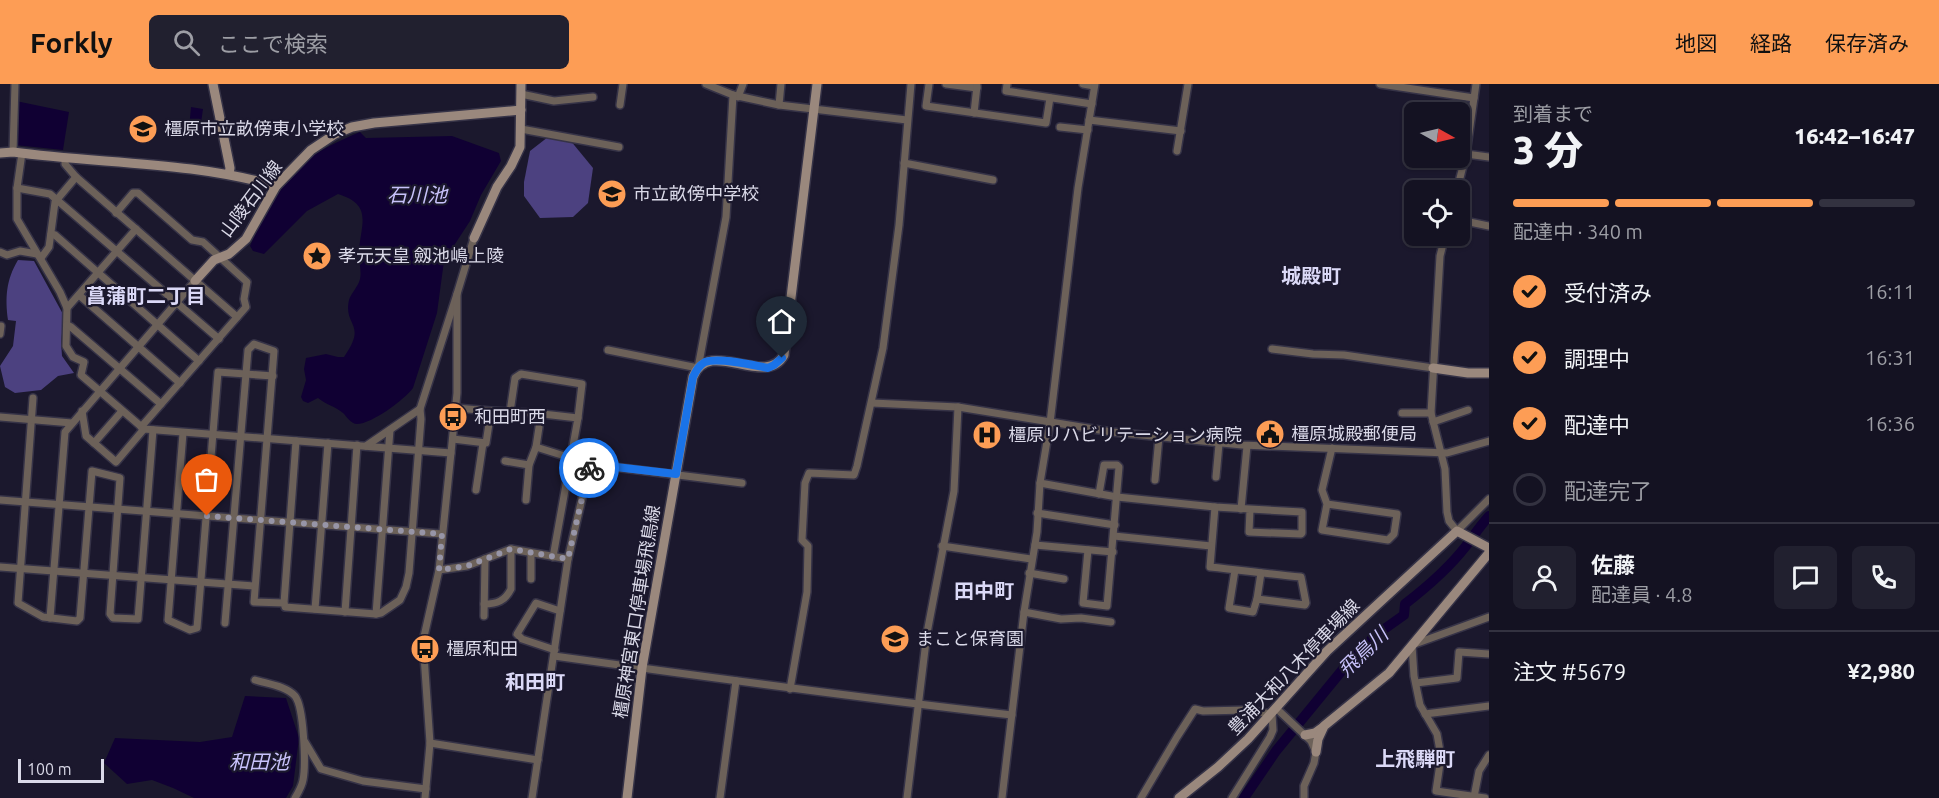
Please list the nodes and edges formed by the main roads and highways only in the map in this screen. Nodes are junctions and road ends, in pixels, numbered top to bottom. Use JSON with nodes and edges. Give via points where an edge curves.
{"nodes":[{"id":1,"x":213,"y":84,"type":"edge"},
{"id":2,"x":818,"y":84,"type":"edge"},
{"id":3,"x":521,"y":89,"type":"edge"},
{"id":4,"x":521,"y":110,"type":"junction"},
{"id":5,"x":1,"y":150,"type":"edge"},
{"id":6,"x":229,"y":174,"type":"junction"},
{"id":7,"x":276,"y":186,"type":"junction"},
{"id":8,"x":474,"y":238,"type":"road end"},
{"id":9,"x":195,"y":281,"type":"road end"},
{"id":10,"x":1433,"y":368,"type":"road end"},
{"id":11,"x":1489,"y":373,"type":"edge"},
{"id":12,"x":1488,"y":549,"type":"edge"},
{"id":13,"x":1324,"y":726,"type":"junction"},
{"id":14,"x":1303,"y":734,"type":"road end"},
{"id":15,"x":1316,"y":752,"type":"road end"},
{"id":16,"x":627,"y":798,"type":"edge"},
{"id":17,"x":1179,"y":798,"type":"edge"}],
"edges":[{"from":1,"to":6,"type":"main road"},
{"from":2,"to":16,"type":"main road","name":"橿原神宮東口停車場飛鳥線","via":[[784,355],[768,368],[706,362],[693,377],[642,668]]},
{"from":3,"to":4,"type":"main road"},
{"from":4,"to":7,"type":"main road","name":"山陵石川線","via":[[352,127],[323,141]]},
{"from":4,"to":8,"type":"main road","via":[[520,147]]},
{"from":5,"to":6,"type":"main road"},
{"from":6,"to":7,"type":"main road"},
{"from":7,"to":9,"type":"main road","name":"山陵石川線","via":[[246,239],[218,258]]},
{"from":10,"to":11,"type":"main road"},
{"from":12,"to":13,"type":"main road","via":[[1389,673]]},
{"from":12,"to":17,"type":"main road","name":"豊浦大和八木停車場線","via":[[1461,533],[1327,651],[1277,712]]},
{"from":13,"to":14,"type":"main road","via":[[1315,733]]},
{"from":13,"to":15,"type":"main road"}]}
